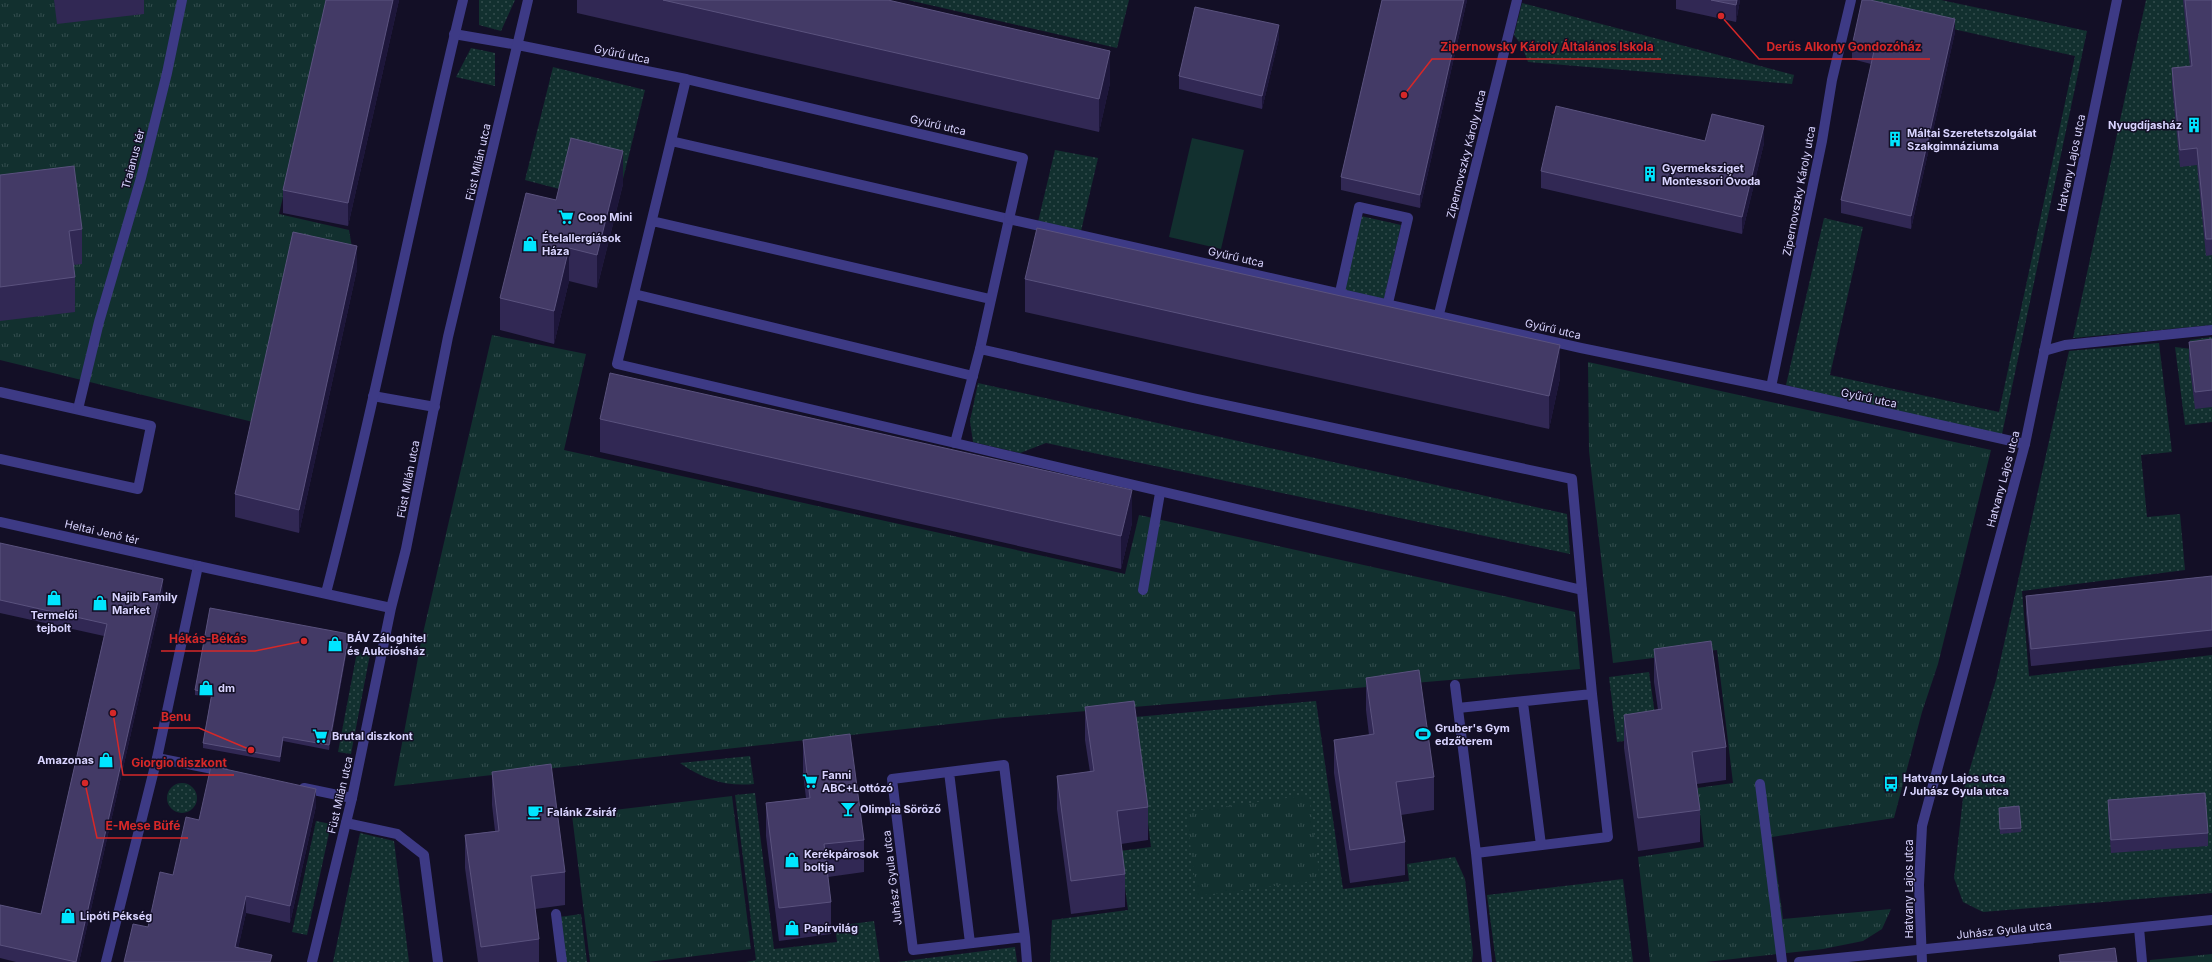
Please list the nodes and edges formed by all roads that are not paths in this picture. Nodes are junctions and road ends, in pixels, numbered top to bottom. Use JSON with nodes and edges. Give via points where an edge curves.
{"nodes":[{"id":1,"x":182,"y":0,"type":"edge"},
{"id":2,"x":463,"y":0,"type":"edge"},
{"id":3,"x":528,"y":0,"type":"edge"},
{"id":4,"x":1517,"y":0,"type":"edge"},
{"id":5,"x":1851,"y":0,"type":"edge"},
{"id":6,"x":2117,"y":0,"type":"edge"},
{"id":7,"x":454,"y":34,"type":"junction"},
{"id":8,"x":518,"y":45,"type":"junction"},
{"id":9,"x":686,"y":79,"type":"junction"},
{"id":10,"x":671,"y":141,"type":"junction"},
{"id":11,"x":1009,"y":219,"type":"junction"},
{"id":12,"x":652,"y":221,"type":"junction"},
{"id":13,"x":1340,"y":292,"type":"junction"},
{"id":14,"x":634,"y":294,"type":"junction"},
{"id":15,"x":990,"y":299,"type":"junction"},
{"id":16,"x":1388,"y":303,"type":"junction"},
{"id":17,"x":1439,"y":314,"type":"junction"},
{"id":18,"x":2212,"y":330,"type":"edge"},
{"id":19,"x":980,"y":349,"type":"junction"},
{"id":20,"x":2044,"y":351,"type":"junction"},
{"id":21,"x":973,"y":376,"type":"junction"},
{"id":22,"x":1771,"y":387,"type":"junction"},
{"id":23,"x":0,"y":392,"type":"edge"},
{"id":24,"x":373,"y":396,"type":"junction"},
{"id":25,"x":435,"y":407,"type":"junction"},
{"id":26,"x":78,"y":410,"type":"junction"},
{"id":27,"x":955,"y":444,"type":"junction"},
{"id":28,"x":2025,"y":444,"type":"junction"},
{"id":29,"x":0,"y":459,"type":"edge"},
{"id":30,"x":1160,"y":493,"type":"junction"},
{"id":31,"x":0,"y":522,"type":"edge"},
{"id":32,"x":198,"y":566,"type":"junction"},
{"id":33,"x":1143,"y":590,"type":"dead end"},
{"id":34,"x":1582,"y":590,"type":"junction"},
{"id":35,"x":326,"y":593,"type":"junction"},
{"id":36,"x":391,"y":608,"type":"junction"},
{"id":37,"x":1455,"y":685,"type":"dead end"},
{"id":38,"x":1592,"y":694,"type":"junction"},
{"id":39,"x":1523,"y":703,"type":"junction"},
{"id":40,"x":1458,"y":708,"type":"junction"},
{"id":41,"x":157,"y":758,"type":"junction"},
{"id":42,"x":949,"y":772,"type":"junction"},
{"id":43,"x":232,"y":773,"type":"edge"},
{"id":44,"x":1760,"y":784,"type":"dead end"},
{"id":45,"x":292,"y":786,"type":"edge"},
{"id":46,"x":352,"y":798,"type":"junction"},
{"id":47,"x":346,"y":823,"type":"junction"},
{"id":48,"x":1542,"y":845,"type":"junction"},
{"id":49,"x":1476,"y":853,"type":"junction"},
{"id":50,"x":556,"y":914,"type":"edge"},
{"id":51,"x":2212,"y":920,"type":"edge"},
{"id":52,"x":2139,"y":928,"type":"junction"},
{"id":53,"x":1025,"y":936,"type":"junction"},
{"id":54,"x":970,"y":943,"type":"junction"},
{"id":55,"x":1921,"y":951,"type":"junction"},
{"id":56,"x":106,"y":962,"type":"edge"},
{"id":57,"x":312,"y":962,"type":"edge"},
{"id":58,"x":438,"y":962,"type":"edge"},
{"id":59,"x":562,"y":962,"type":"edge"},
{"id":60,"x":1027,"y":962,"type":"edge"},
{"id":61,"x":1486,"y":962,"type":"edge"},
{"id":62,"x":1782,"y":962,"type":"edge"},
{"id":63,"x":1799,"y":962,"type":"edge"},
{"id":64,"x":1922,"y":962,"type":"edge"},
{"id":65,"x":2142,"y":962,"type":"edge"}],
"edges":[{"from":1,"to":26,"type":"street","name":"Traianus tér","via":[[142,178],[99,322]]},
{"from":2,"to":7,"type":"street"},
{"from":3,"to":8,"type":"street","name":"Füst Milán utca"},
{"from":4,"to":17,"type":"street","name":"Zipernovszky Károly utca"},
{"from":5,"to":22,"type":"street","name":"Zipernovszky Károly utca","via":[[1832,80],[1822,141]]},
{"from":6,"to":20,"type":"street","name":"Hatvany Lajos utca"},
{"from":7,"to":8,"type":"street","name":"Gyűrű utca"},
{"from":7,"to":24,"type":"street"},
{"from":8,"to":9,"type":"street","name":"Gyűrű utca"},
{"from":8,"to":25,"type":"street","name":"Füst Milán utca","via":[[448,337]]},
{"from":9,"to":10,"type":"street"},
{"from":9,"to":11,"type":"street","name":"Gyűrű utca","via":[[1024,158]]},
{"from":10,"to":11,"type":"street"},
{"from":10,"to":12,"type":"street"},
{"from":11,"to":13,"type":"street","name":"Gyűrű utca"},
{"from":11,"to":15,"type":"street"},
{"from":12,"to":14,"type":"street"},
{"from":12,"to":15,"type":"street"},
{"from":13,"to":16,"type":"street","name":"Gyűrű utca"},
{"from":13,"to":16,"type":"street","via":[[1359,207],[1408,218]]},
{"from":14,"to":21,"type":"street"},
{"from":14,"to":27,"type":"street","via":[[618,364]]},
{"from":15,"to":19,"type":"street"},
{"from":16,"to":17,"type":"street","name":"Gyűrű utca"},
{"from":17,"to":22,"type":"street","name":"Gyűrű utca","via":[[1581,348]]},
{"from":18,"to":20,"type":"street","via":[[2065,345]]},
{"from":19,"to":21,"type":"street"},
{"from":19,"to":34,"type":"street","via":[[1193,398],[1572,479]]},
{"from":20,"to":28,"type":"street","name":"Hatvany Lajos utca"},
{"from":21,"to":27,"type":"street"},
{"from":22,"to":28,"type":"street","name":"Gyűrű utca"},
{"from":23,"to":26,"type":"street"},
{"from":24,"to":25,"type":"street"},
{"from":24,"to":35,"type":"street"},
{"from":25,"to":36,"type":"street","name":"Füst Milán utca","via":[[406,549]]},
{"from":26,"to":29,"type":"street","via":[[151,426],[138,489]]},
{"from":27,"to":30,"type":"street"},
{"from":28,"to":55,"type":"street","name":"Hatvany Lajos utca","via":[[1922,826],[1919,885]]},
{"from":30,"to":33,"type":"street"},
{"from":30,"to":34,"type":"street"},
{"from":31,"to":32,"type":"street","name":"Heltai Jenő tér"},
{"from":32,"to":35,"type":"street","name":"Heltai Jenő tér"},
{"from":32,"to":41,"type":"street"},
{"from":34,"to":38,"type":"street"},
{"from":35,"to":36,"type":"street","name":"Heltai Jenő tér"},
{"from":36,"to":46,"type":"street","name":"Füst Milán utca"},
{"from":37,"to":40,"type":"street"},
{"from":38,"to":39,"type":"street"},
{"from":38,"to":48,"type":"street","via":[[1608,837]]},
{"from":39,"to":40,"type":"street"},
{"from":39,"to":48,"type":"street"},
{"from":40,"to":49,"type":"street"},
{"from":41,"to":43,"type":"street"},
{"from":41,"to":56,"type":"street"},
{"from":42,"to":53,"type":"street","name":"Juhász Gyula utca","via":[[1004,765]]},
{"from":42,"to":54,"type":"street"},
{"from":42,"to":54,"type":"street","name":"Juhász Gyula utca","via":[[892,779],[908,911],[913,950]]},
{"from":44,"to":62,"type":"street"},
{"from":45,"to":46,"type":"street"},
{"from":46,"to":47,"type":"street","name":"Füst Milán utca"},
{"from":47,"to":57,"type":"street","name":"Füst Milán utca"},
{"from":47,"to":58,"type":"street","via":[[397,834],[424,855]]},
{"from":48,"to":49,"type":"street"},
{"from":49,"to":61,"type":"street"},
{"from":50,"to":59,"type":"street"},
{"from":51,"to":52,"type":"street","name":"Juhász Gyula utca"},
{"from":52,"to":55,"type":"street","name":"Juhász Gyula utca"},
{"from":52,"to":65,"type":"street"},
{"from":53,"to":54,"type":"street","name":"Juhász Gyula utca"},
{"from":53,"to":60,"type":"street","name":"Juhász Gyula utca"},
{"from":55,"to":63,"type":"street","name":"Juhász Gyula utca"},
{"from":55,"to":64,"type":"street","name":"Hatvany Lajos utca"}]}
